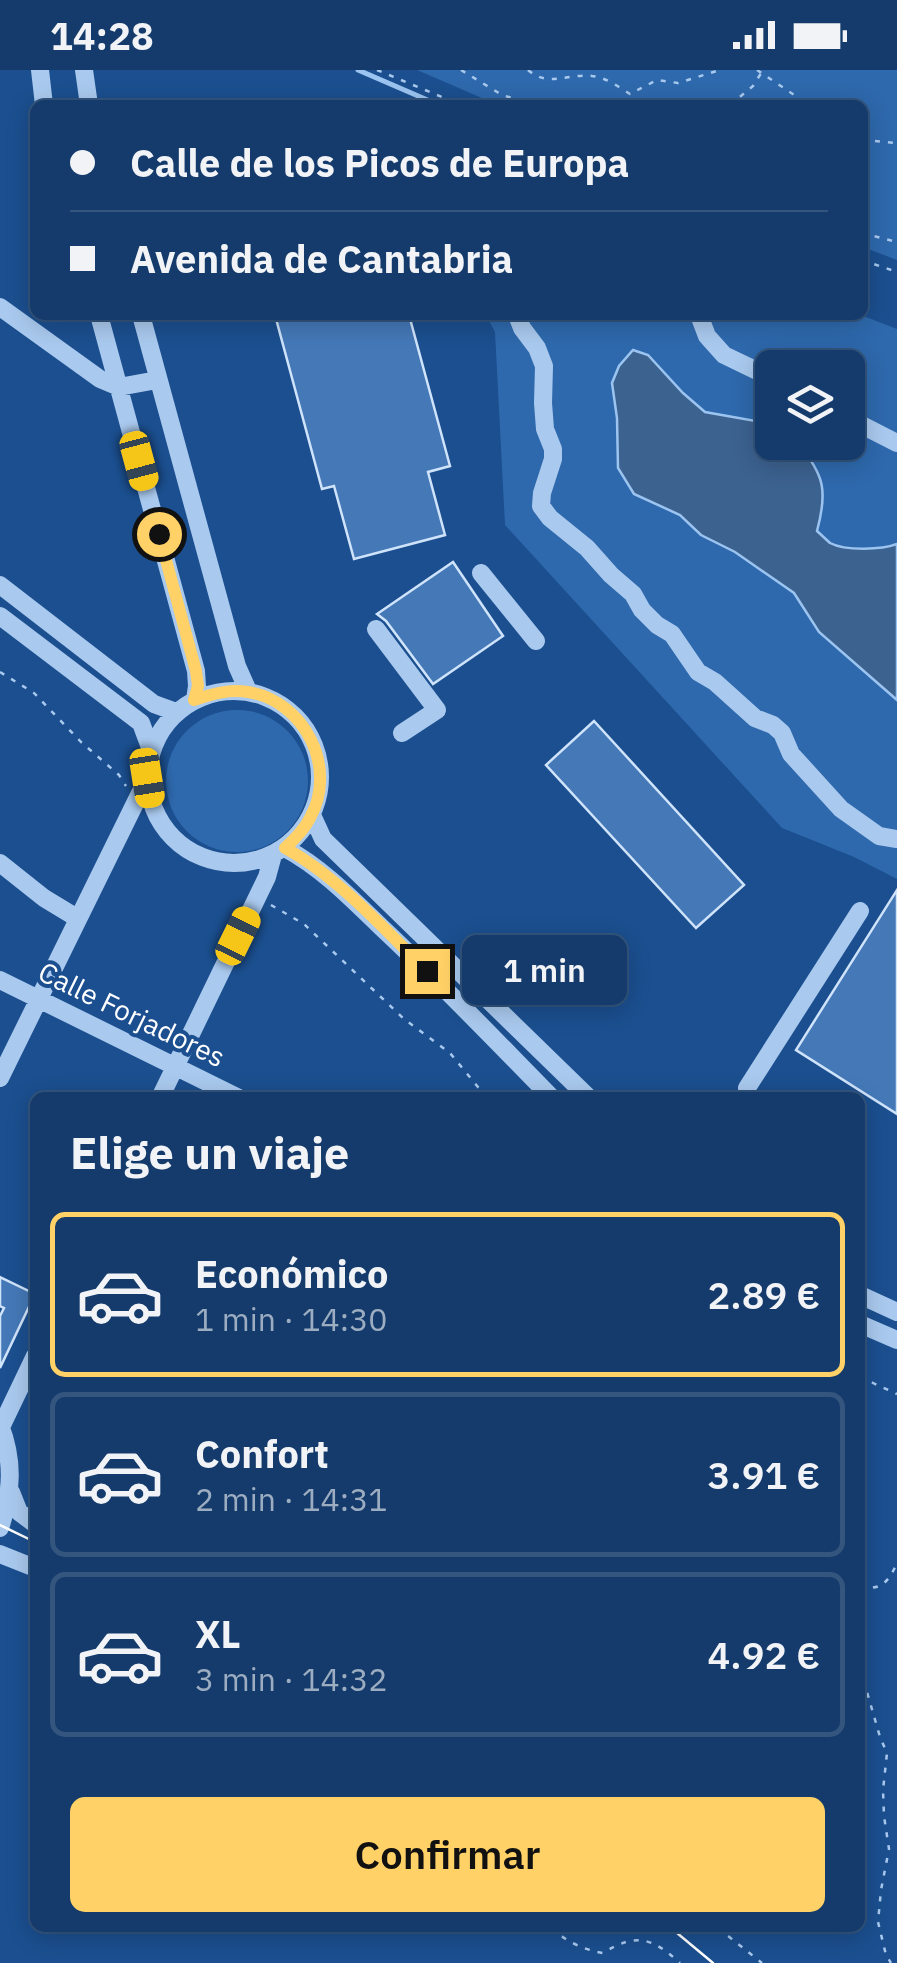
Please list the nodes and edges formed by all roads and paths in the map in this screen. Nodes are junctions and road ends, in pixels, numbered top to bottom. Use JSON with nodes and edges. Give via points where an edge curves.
{"nodes":[{"id":1,"x":40,"y":70,"type":"edge"},
{"id":2,"x":84,"y":70,"type":"edge"},
{"id":3,"x":376,"y":70,"type":"edge"},
{"id":4,"x":461,"y":70,"type":"edge"},
{"id":5,"x":528,"y":70,"type":"edge"},
{"id":6,"x":720,"y":70,"type":"edge"},
{"id":7,"x":760,"y":71,"type":"edge"},
{"id":8,"x":43,"y":100,"type":"edge"},
{"id":9,"x":88,"y":100,"type":"edge"},
{"id":10,"x":449,"y":100,"type":"edge"},
{"id":11,"x":518,"y":100,"type":"edge"},
{"id":12,"x":736,"y":100,"type":"edge"},
{"id":13,"x":802,"y":100,"type":"edge"},
{"id":14,"x":868,"y":141,"type":"edge"},
{"id":15,"x":897,"y":143,"type":"edge"},
{"id":16,"x":868,"y":235,"type":"edge"},
{"id":17,"x":897,"y":242,"type":"edge"},
{"id":18,"x":868,"y":262,"type":"edge"},
{"id":19,"x":897,"y":272,"type":"edge"},
{"id":20,"x":0,"y":307,"type":"edge"},
{"id":21,"x":101,"y":320,"type":"edge"},
{"id":22,"x":142,"y":320,"type":"edge"},
{"id":23,"x":518,"y":320,"type":"edge"},
{"id":24,"x":704,"y":320,"type":"edge"},
{"id":25,"x":755,"y":370,"type":"edge"},
{"id":26,"x":157,"y":380,"type":"junction"},
{"id":27,"x":119,"y":387,"type":"junction"},
{"id":28,"x":865,"y":427,"type":"edge"},
{"id":29,"x":897,"y":443,"type":"edge"},
{"id":30,"x":481,"y":573,"type":"dead end"},
{"id":31,"x":0,"y":584,"type":"edge"},
{"id":32,"x":0,"y":616,"type":"edge"},
{"id":33,"x":376,"y":629,"type":"dead end"},
{"id":34,"x":536,"y":641,"type":"dead end"},
{"id":35,"x":0,"y":672,"type":"edge"},
{"id":36,"x":248,"y":692,"type":"junction"},
{"id":37,"x":194,"y":700,"type":"junction"},
{"id":38,"x":176,"y":712,"type":"junction"},
{"id":39,"x":402,"y":733,"type":"dead end"},
{"id":40,"x":151,"y":750,"type":"junction"},
{"id":41,"x":147,"y":778,"type":"junction"},
{"id":42,"x":134,"y":800,"type":"junction"},
{"id":43,"x":312,"y":815,"type":"junction"},
{"id":44,"x":897,"y":839,"type":"edge"},
{"id":45,"x":279,"y":851,"type":"junction"},
{"id":46,"x":0,"y":862,"type":"edge"},
{"id":47,"x":257,"y":897,"type":"junction"},
{"id":48,"x":860,"y":912,"type":"dead end"},
{"id":49,"x":78,"y":918,"type":"junction"},
{"id":50,"x":0,"y":980,"type":"edge"},
{"id":51,"x":38,"y":999,"type":"junction"},
{"id":52,"x":176,"y":1066,"type":"junction"},
{"id":53,"x":0,"y":1078,"type":"edge"},
{"id":54,"x":747,"y":1088,"type":"dead end"},
{"id":55,"x":163,"y":1092,"type":"edge"},
{"id":56,"x":227,"y":1092,"type":"edge"},
{"id":57,"x":482,"y":1092,"type":"edge"},
{"id":58,"x":546,"y":1092,"type":"edge"},
{"id":59,"x":583,"y":1092,"type":"edge"},
{"id":60,"x":865,"y":1297,"type":"edge"},
{"id":61,"x":897,"y":1312,"type":"edge"},
{"id":62,"x":865,"y":1326,"type":"edge"},
{"id":63,"x":897,"y":1340,"type":"edge"},
{"id":64,"x":30,"y":1366,"type":"edge"},
{"id":65,"x":865,"y":1379,"type":"edge"},
{"id":66,"x":897,"y":1394,"type":"edge"},
{"id":67,"x":1,"y":1426,"type":"edge"},
{"id":68,"x":10,"y":1492,"type":"junction"},
{"id":69,"x":30,"y":1520,"type":"edge"},
{"id":70,"x":0,"y":1528,"type":"edge"},
{"id":71,"x":0,"y":1554,"type":"edge"},
{"id":72,"x":897,"y":1562,"type":"edge"},
{"id":73,"x":30,"y":1566,"type":"edge"},
{"id":74,"x":865,"y":1588,"type":"edge"},
{"id":75,"x":865,"y":1685,"type":"edge"},
{"id":76,"x":556,"y":1932,"type":"edge"},
{"id":77,"x":723,"y":1932,"type":"edge"},
{"id":78,"x":680,"y":1963,"type":"edge"},
{"id":79,"x":762,"y":1963,"type":"edge"},
{"id":80,"x":891,"y":1963,"type":"edge"}],
"edges":[{"from":1,"to":8,"type":"street"},
{"from":2,"to":9,"type":"street"},
{"from":3,"to":10,"type":"path"},
{"from":4,"to":11,"type":"path"},
{"from":5,"to":6,"type":"path","via":[[554,81],[592,76],[630,94],[656,80],[678,83]]},
{"from":7,"to":12,"type":"path"},
{"from":7,"to":13,"type":"path"},
{"from":14,"to":15,"type":"path"},
{"from":16,"to":17,"type":"path"},
{"from":18,"to":19,"type":"path"},
{"from":20,"to":27,"type":"street"},
{"from":21,"to":27,"type":"street"},
{"from":22,"to":26,"type":"street"},
{"from":23,"to":44,"type":"street","via":[[544,366],[545,429],[553,459],[541,506],[672,634],[698,672],[782,733],[791,754],[841,809],[879,836]]},
{"from":24,"to":25,"type":"street","via":[[707,336],[724,355]]},
{"from":26,"to":27,"type":"street"},
{"from":26,"to":36,"type":"street"},
{"from":27,"to":37,"type":"street","via":[[196,671]]},
{"from":28,"to":29,"type":"street"},
{"from":30,"to":34,"type":"street"},
{"from":31,"to":38,"type":"street","via":[[154,704]]},
{"from":32,"to":40,"type":"street","via":[[141,723]]},
{"from":33,"to":39,"type":"street","via":[[437,710]]},
{"from":35,"to":42,"type":"path","via":[[34,693],[119,775]]},
{"from":36,"to":37,"type":"street"},
{"from":36,"to":43,"type":"street","via":[[281,705],[307,730],[321,782]]},
{"from":37,"to":38,"type":"street"},
{"from":38,"to":40,"type":"street"},
{"from":40,"to":41,"type":"street"},
{"from":41,"to":42,"type":"street"},
{"from":41,"to":45,"type":"street","via":[[151,805],[184,849],[212,861],[246,864]]},
{"from":42,"to":49,"type":"street"},
{"from":43,"to":45,"type":"street"},
{"from":43,"to":59,"type":"street","via":[[323,839]]},
{"from":45,"to":47,"type":"street"},
{"from":45,"to":58,"type":"street","via":[[308,860],[335,884]]},
{"from":46,"to":49,"type":"street"},
{"from":47,"to":52,"type":"street"},
{"from":47,"to":57,"type":"path","via":[[304,924],[404,1020],[450,1053]]},
{"from":48,"to":54,"type":"street"},
{"from":49,"to":51,"type":"street"},
{"from":50,"to":51,"type":"street","name":"Calle Forjadores"},
{"from":51,"to":52,"type":"street","name":"Calle Forjadores"},
{"from":51,"to":53,"type":"street"},
{"from":52,"to":55,"type":"street"},
{"from":52,"to":56,"type":"street","name":"Calle Forjadores"},
{"from":60,"to":61,"type":"street"},
{"from":62,"to":63,"type":"street"},
{"from":64,"to":67,"type":"street"},
{"from":65,"to":66,"type":"path"},
{"from":67,"to":68,"type":"street"},
{"from":68,"to":69,"type":"street"},
{"from":68,"to":70,"type":"street"},
{"from":71,"to":73,"type":"street"},
{"from":72,"to":74,"type":"path","via":[[884,1584]]},
{"from":75,"to":80,"type":"path","via":[[887,1753],[889,1849],[878,1922]]},
{"from":76,"to":78,"type":"path","via":[[603,1953],[636,1940],[658,1944]]},
{"from":77,"to":79,"type":"path"}]}
